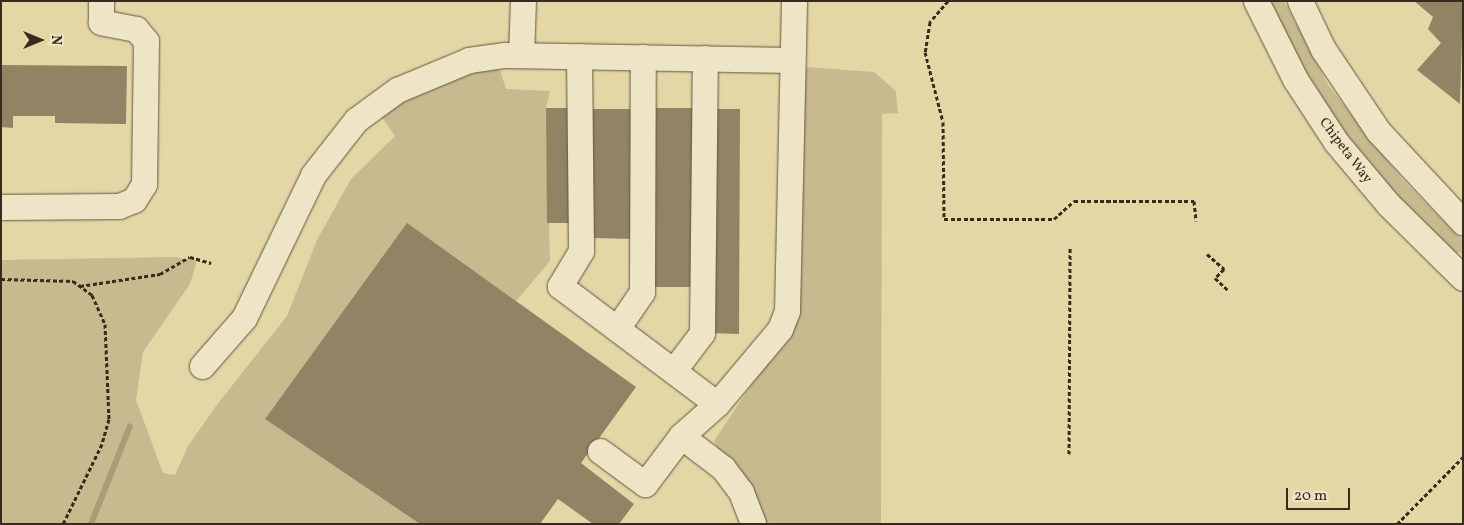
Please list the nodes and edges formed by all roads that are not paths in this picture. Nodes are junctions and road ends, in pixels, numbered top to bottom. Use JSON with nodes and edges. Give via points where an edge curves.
{"nodes":[{"id":1,"x":101,"y":1,"type":"edge"},
{"id":2,"x":523,"y":1,"type":"edge"},
{"id":3,"x":794,"y":1,"type":"edge"},
{"id":4,"x":1256,"y":1,"type":"edge"},
{"id":5,"x":1300,"y":1,"type":"edge"},
{"id":6,"x":521,"y":55,"type":"junction"},
{"id":7,"x":579,"y":56,"type":"junction"},
{"id":8,"x":643,"y":57,"type":"junction"},
{"id":9,"x":705,"y":58,"type":"junction"},
{"id":10,"x":792,"y":60,"type":"junction"},
{"id":11,"x":1,"y":207,"type":"edge"},
{"id":12,"x":1463,"y":222,"type":"edge"},
{"id":13,"x":1463,"y":278,"type":"edge"},
{"id":14,"x":618,"y":327,"type":"junction"},
{"id":15,"x":202,"y":366,"type":"dead end"},
{"id":16,"x":674,"y":370,"type":"junction"},
{"id":17,"x":718,"y":404,"type":"junction"},
{"id":18,"x":681,"y":436,"type":"junction"},
{"id":19,"x":600,"y":451,"type":"dead end"},
{"id":20,"x":753,"y":524,"type":"edge"}],
"edges":[{"from":1,"to":11,"type":"street","via":[[101,22],[136,29],[146,41],[144,184],[134,200],[119,206]]},
{"from":2,"to":6,"type":"street"},
{"from":3,"to":10,"type":"street"},
{"from":4,"to":13,"type":"street","name":"Chipeta Way","via":[[1295,79],[1336,142],[1388,204]]},
{"from":5,"to":12,"type":"street","via":[[1323,49],[1378,131]]},
{"from":6,"to":7,"type":"street"},
{"from":6,"to":15,"type":"street","via":[[469,60],[397,90],[356,120],[313,175],[244,318]]},
{"from":7,"to":8,"type":"street"},
{"from":7,"to":14,"type":"street","via":[[581,251],[560,286]]},
{"from":8,"to":9,"type":"street"},
{"from":8,"to":14,"type":"street","via":[[642,292]]},
{"from":9,"to":10,"type":"street"},
{"from":9,"to":16,"type":"street","via":[[702,333]]},
{"from":10,"to":17,"type":"street","via":[[787,311],[780,329]]},
{"from":14,"to":16,"type":"street"},
{"from":16,"to":17,"type":"street"},
{"from":17,"to":18,"type":"street"},
{"from":18,"to":19,"type":"street","via":[[645,484]]},
{"from":18,"to":20,"type":"street","via":[[723,468],[741,492]]}]}
